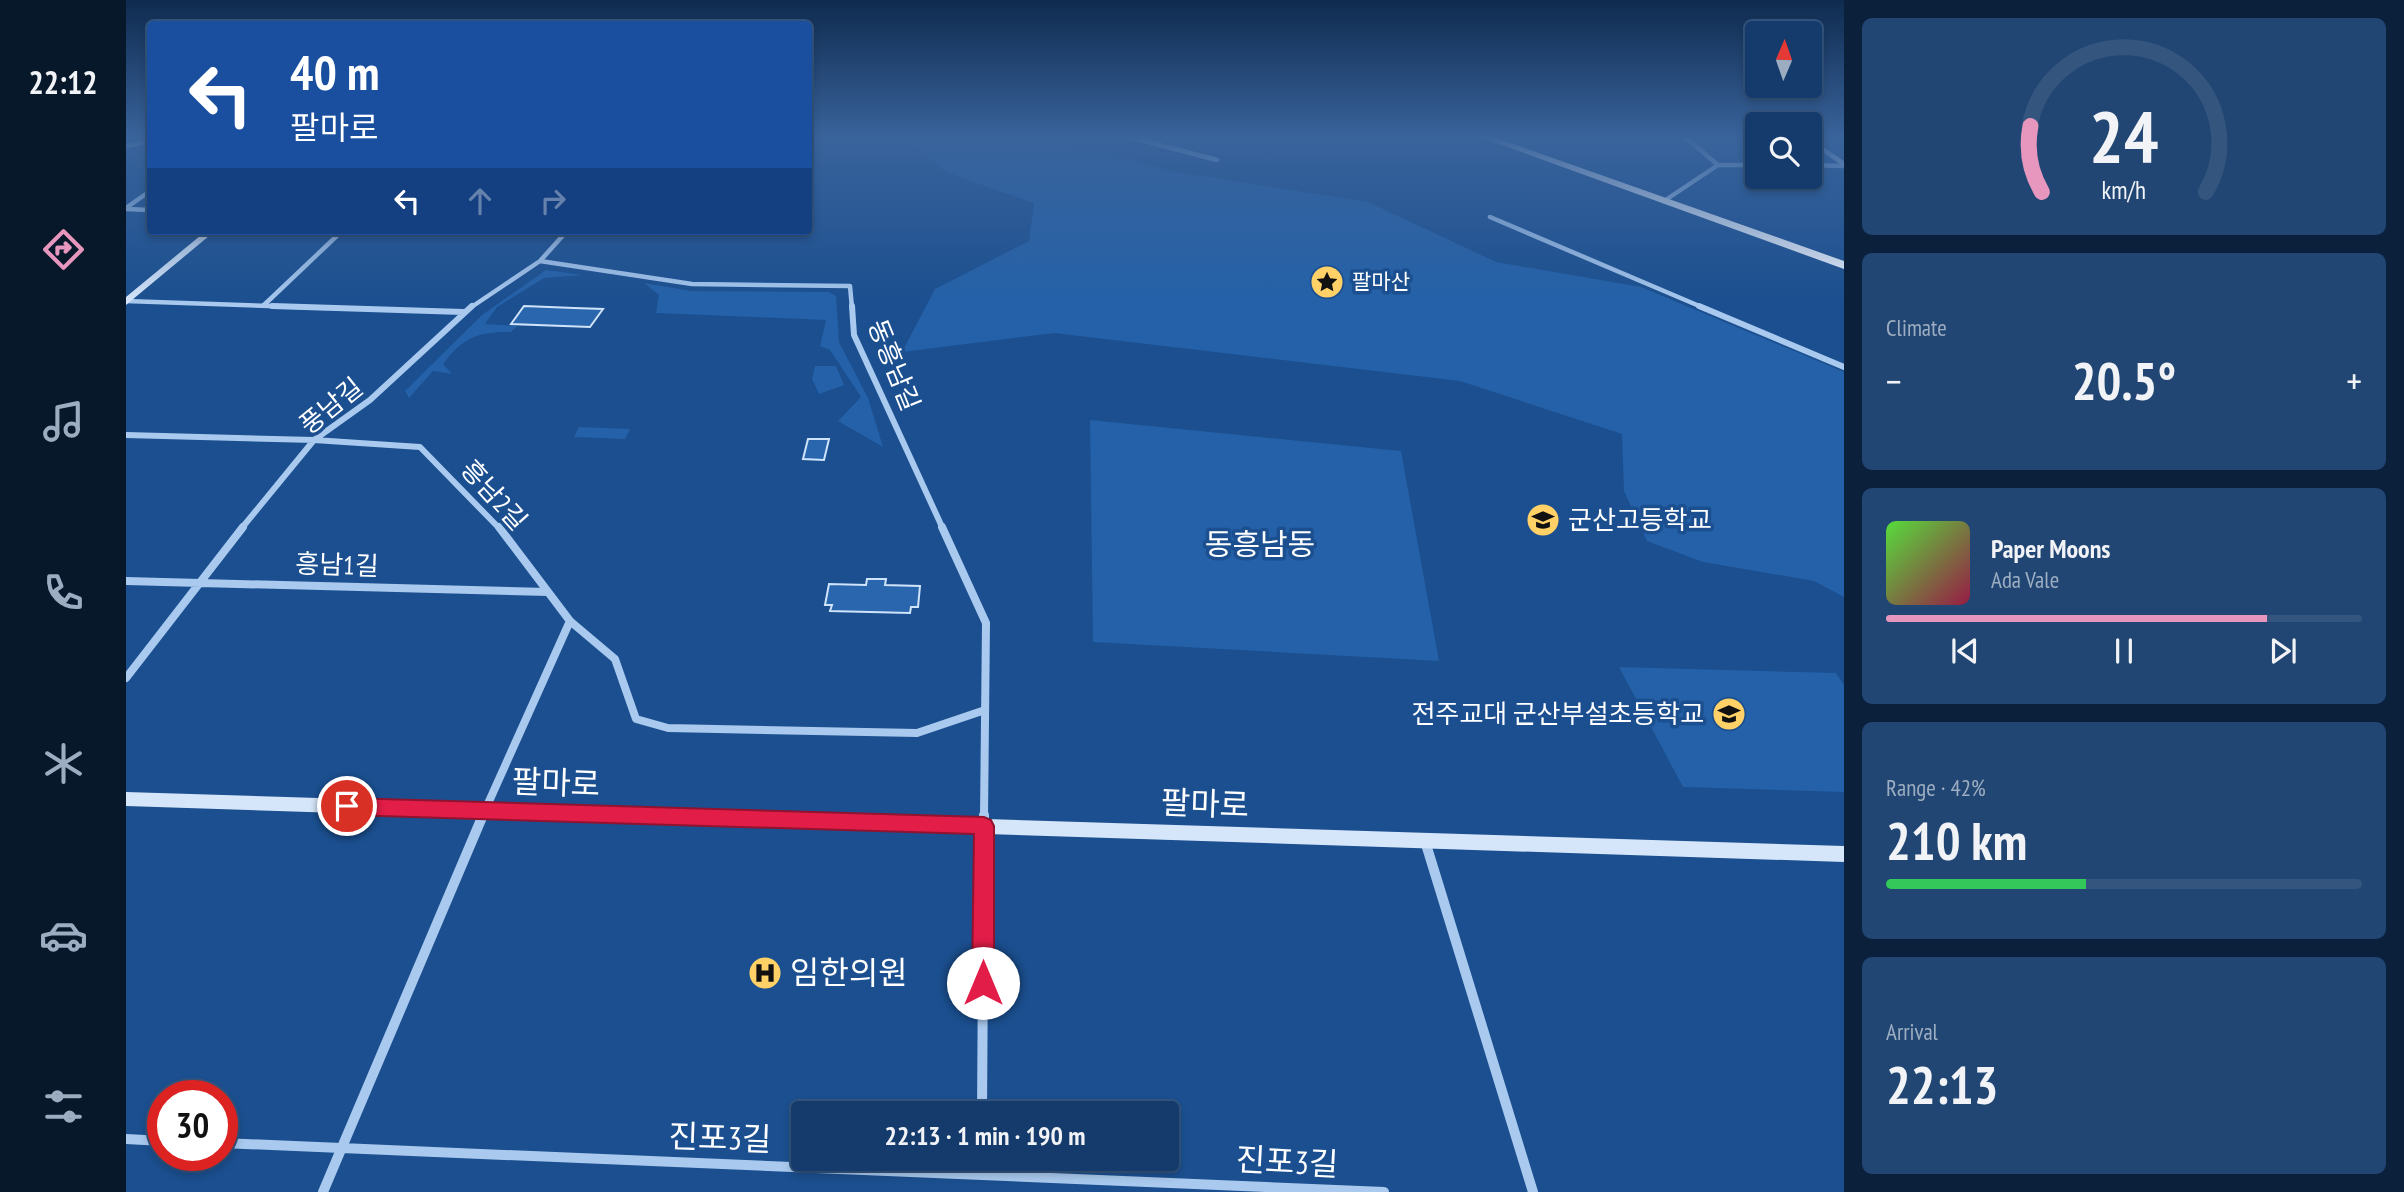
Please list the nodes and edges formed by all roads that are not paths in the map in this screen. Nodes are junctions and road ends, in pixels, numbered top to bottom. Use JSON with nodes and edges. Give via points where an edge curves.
{"nodes":[{"id":1,"x":147,"y":193,"type":"edge"},
{"id":2,"x":1655,"y":193,"type":"edge"},
{"id":3,"x":1656,"y":193,"type":"edge"},
{"id":4,"x":1675,"y":193,"type":"edge"},
{"id":5,"x":1668,"y":197,"type":"junction"},
{"id":6,"x":126,"y":209,"type":"edge"},
{"id":7,"x":147,"y":210,"type":"edge"},
{"id":8,"x":1490,"y":217,"type":"dead end"},
{"id":9,"x":206,"y":235,"type":"edge"},
{"id":10,"x":338,"y":235,"type":"edge"},
{"id":11,"x":563,"y":235,"type":"edge"},
{"id":12,"x":1844,"y":255,"type":"edge"},
{"id":13,"x":540,"y":261,"type":"junction"},
{"id":14,"x":1844,"y":265,"type":"edge"},
{"id":15,"x":126,"y":302,"type":"edge"},
{"id":16,"x":264,"y":305,"type":"junction"},
{"id":17,"x":464,"y":312,"type":"junction"},
{"id":18,"x":1844,"y":368,"type":"edge"},
{"id":19,"x":126,"y":435,"type":"edge"},
{"id":20,"x":314,"y":440,"type":"junction"},
{"id":21,"x":126,"y":580,"type":"edge"},
{"id":22,"x":197,"y":583,"type":"junction"},
{"id":23,"x":548,"y":592,"type":"junction"},
{"id":24,"x":570,"y":621,"type":"junction"},
{"id":25,"x":126,"y":678,"type":"edge"},
{"id":26,"x":985,"y":710,"type":"junction"},
{"id":27,"x":126,"y":799,"type":"edge"},
{"id":28,"x":485,"y":810,"type":"junction"},
{"id":29,"x":984,"y":826,"type":"junction"},
{"id":30,"x":1425,"y":840,"type":"junction"},
{"id":31,"x":1844,"y":854,"type":"edge"},
{"id":32,"x":982,"y":1101,"type":"edge"},
{"id":33,"x":126,"y":1139,"type":"edge"},
{"id":34,"x":147,"y":1140,"type":"edge"},
{"id":35,"x":238,"y":1144,"type":"edge"},
{"id":36,"x":341,"y":1148,"type":"junction"},
{"id":37,"x":981,"y":1171,"type":"edge"},
{"id":38,"x":981,"y":1175,"type":"junction"},
{"id":39,"x":1172,"y":1187,"type":"edge"},
{"id":40,"x":323,"y":1192,"type":"edge"},
{"id":41,"x":1384,"y":1192,"type":"edge"},
{"id":42,"x":1533,"y":1192,"type":"edge"}],
"edges":[{"from":1,"to":6,"type":"street"},
{"from":2,"to":5,"type":"main road"},
{"from":3,"to":5,"type":"main road"},
{"from":4,"to":5,"type":"street"},
{"from":5,"to":12,"type":"main road"},
{"from":5,"to":14,"type":"main road"},
{"from":6,"to":7,"type":"street"},
{"from":8,"to":18,"type":"street"},
{"from":9,"to":15,"type":"street"},
{"from":10,"to":16,"type":"street"},
{"from":11,"to":13,"type":"street","name":"풍남길"},
{"from":13,"to":17,"type":"street","name":"풍남길"},
{"from":13,"to":26,"type":"street","name":"동흥남길","via":[[692,284],[850,286],[854,335],[986,623]]},
{"from":15,"to":16,"type":"street"},
{"from":16,"to":17,"type":"street"},
{"from":17,"to":20,"type":"street","name":"풍남길","via":[[370,400]]},
{"from":19,"to":20,"type":"street","name":"흥남2길"},
{"from":20,"to":22,"type":"street","name":"풍남길"},
{"from":20,"to":23,"type":"street","name":"흥남2길","via":[[420,447],[495,522]]},
{"from":21,"to":22,"type":"street","name":"흥남1길"},
{"from":22,"to":23,"type":"street","name":"흥남1길"},
{"from":22,"to":25,"type":"street","name":"풍남길"},
{"from":23,"to":24,"type":"street","name":"흥남2길"},
{"from":24,"to":26,"type":"street","name":"흥남2길","via":[[615,659],[636,719],[668,728],[917,733]]},
{"from":24,"to":28,"type":"street"},
{"from":26,"to":29,"type":"street","name":"동흥남길"},
{"from":27,"to":28,"type":"street","name":"팔마로"},
{"from":28,"to":29,"type":"street","name":"팔마로"},
{"from":28,"to":36,"type":"street"},
{"from":29,"to":30,"type":"street","name":"팔마로"},
{"from":29,"to":32,"type":"street"},
{"from":30,"to":31,"type":"street","name":"팔마로"},
{"from":30,"to":42,"type":"street"},
{"from":33,"to":34,"type":"street"},
{"from":35,"to":36,"type":"street","name":"진포3길"},
{"from":36,"to":38,"type":"street","name":"진포3길"},
{"from":36,"to":40,"type":"street"},
{"from":37,"to":38,"type":"street"},
{"from":38,"to":39,"type":"street","name":"진포3길"},
{"from":39,"to":41,"type":"street","name":"진포3길"}]}
